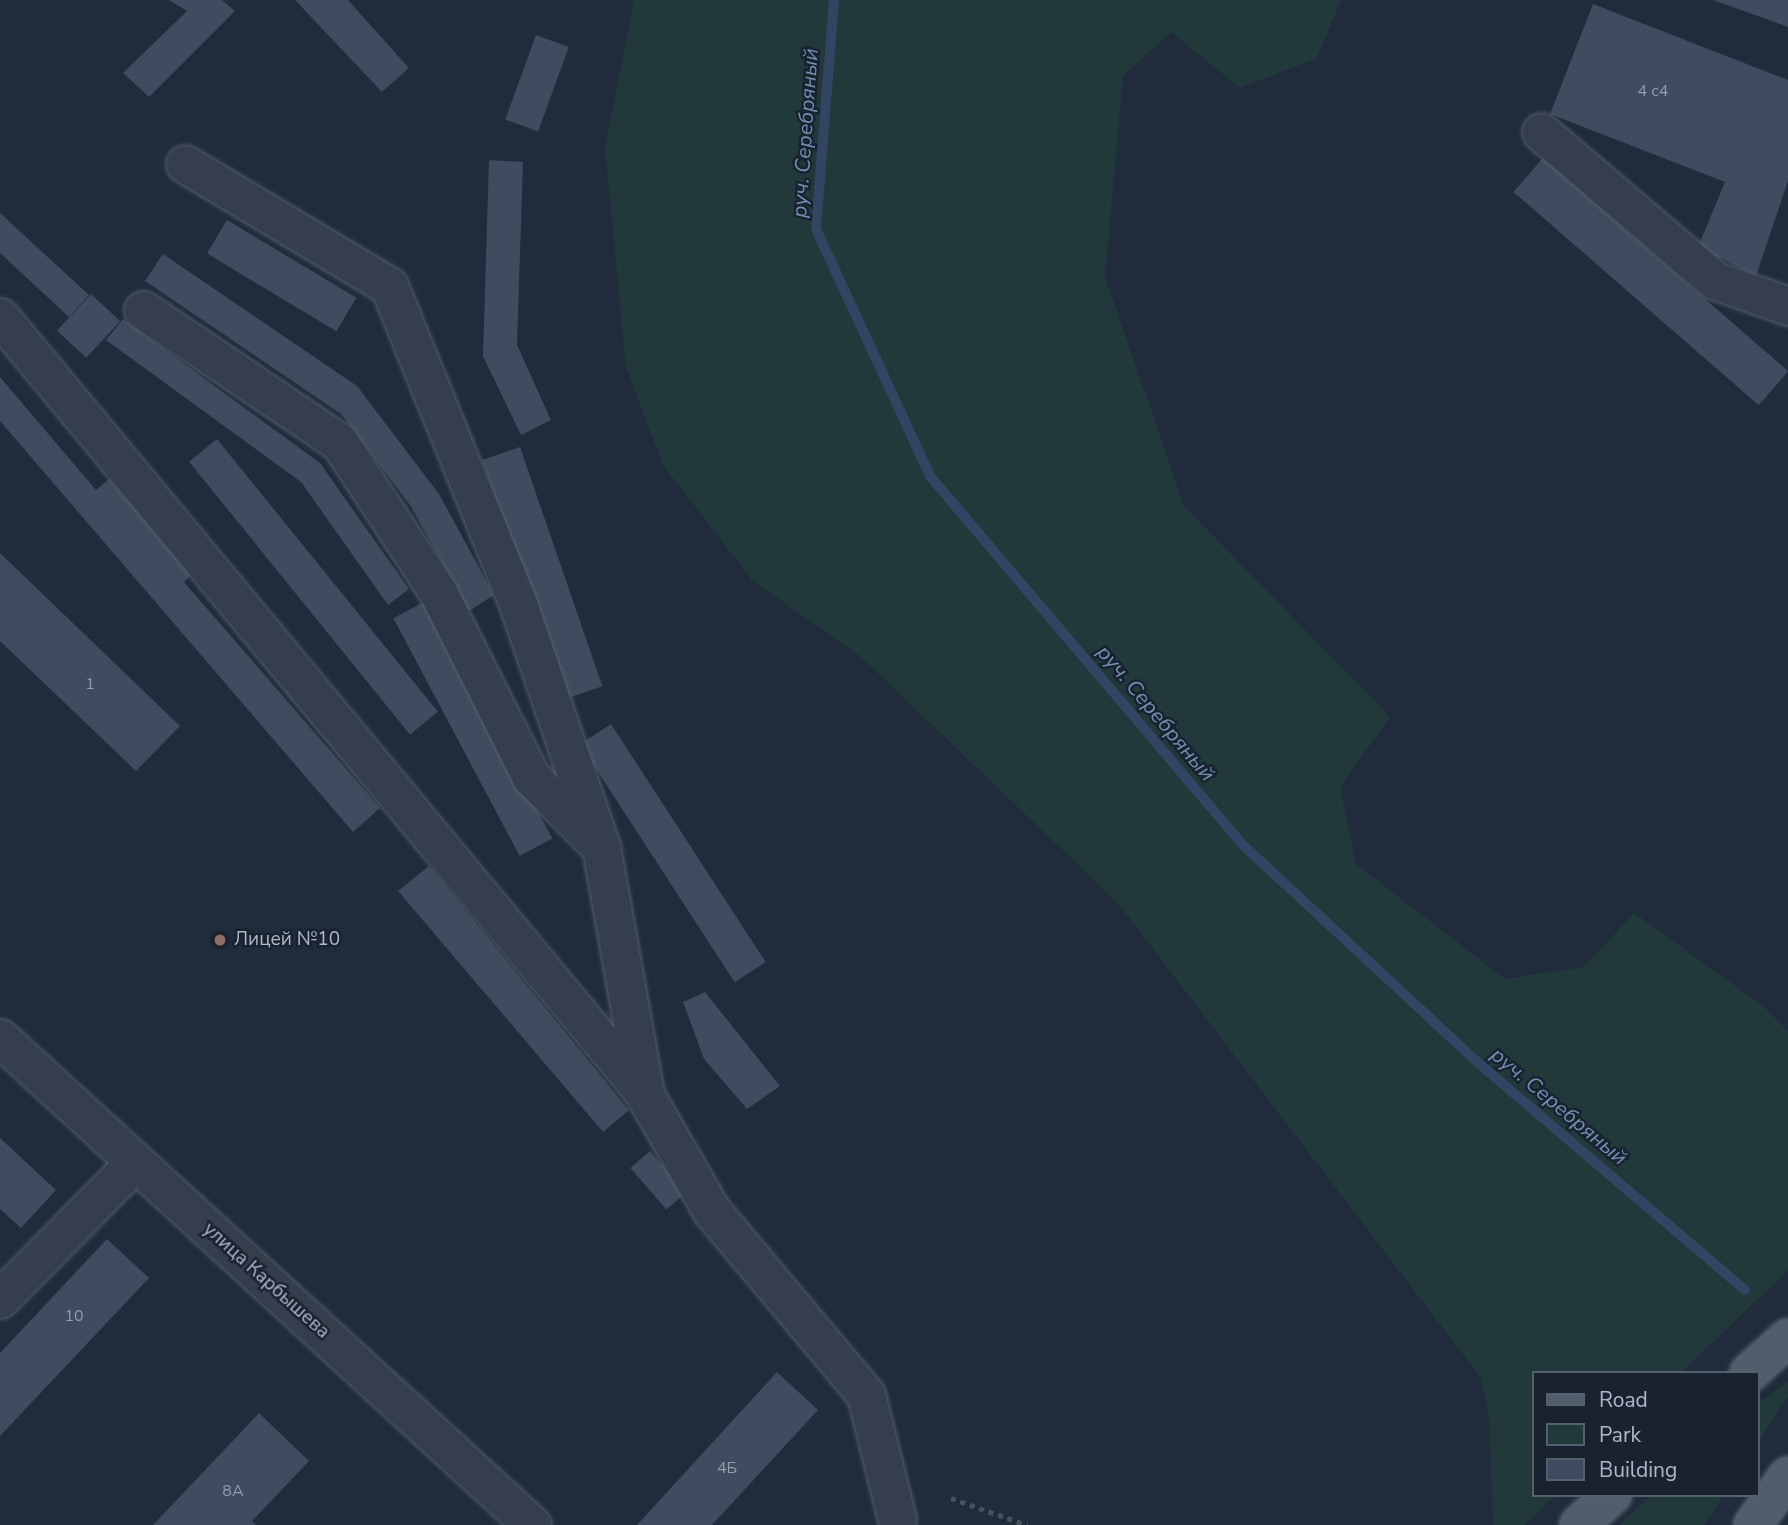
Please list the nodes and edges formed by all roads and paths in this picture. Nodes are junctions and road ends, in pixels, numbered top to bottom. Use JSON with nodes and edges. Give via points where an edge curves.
{"nodes":[{"id":1,"x":1541,"y":132,"type":"dead end"},
{"id":2,"x":185,"y":164,"type":"dead end"},
{"id":3,"x":1788,"y":306,"type":"edge"},
{"id":4,"x":143,"y":310,"type":"dead end"},
{"id":5,"x":0,"y":317,"type":"edge"},
{"id":6,"x":601,"y":847,"type":"junction"},
{"id":7,"x":0,"y":1038,"type":"edge"},
{"id":8,"x":645,"y":1095,"type":"junction"},
{"id":9,"x":135,"y":1162,"type":"junction"},
{"id":10,"x":7,"y":1276,"type":"edge"},
{"id":11,"x":1788,"y":1338,"type":"edge"},
{"id":12,"x":1751,"y":1371,"type":"edge"},
{"id":13,"x":1788,"y":1476,"type":"edge"},
{"id":14,"x":1610,"y":1497,"type":"edge"},
{"id":15,"x":951,"y":1498,"type":"dead end"},
{"id":16,"x":894,"y":1523,"type":"edge"},
{"id":17,"x":532,"y":1525,"type":"edge"},
{"id":18,"x":1027,"y":1525,"type":"edge"},
{"id":19,"x":1579,"y":1525,"type":"edge"},
{"id":20,"x":1753,"y":1525,"type":"edge"}],
"edges":[{"from":1,"to":3,"type":"street","via":[[1714,280]]},
{"from":2,"to":6,"type":"street","via":[[389,286],[518,604]]},
{"from":4,"to":6,"type":"street","via":[[340,443],[438,592],[531,777]]},
{"from":5,"to":8,"type":"street"},
{"from":6,"to":8,"type":"street"},
{"from":7,"to":9,"type":"street","name":"улица Карбышева"},
{"from":8,"to":16,"type":"street","via":[[711,1210],[866,1395]]},
{"from":9,"to":10,"type":"street"},
{"from":9,"to":17,"type":"street","name":"улица Карбышева"},
{"from":11,"to":12,"type":"main road"},
{"from":13,"to":20,"type":"main road"},
{"from":14,"to":19,"type":"main road"},
{"from":15,"to":18,"type":"path"}]}
